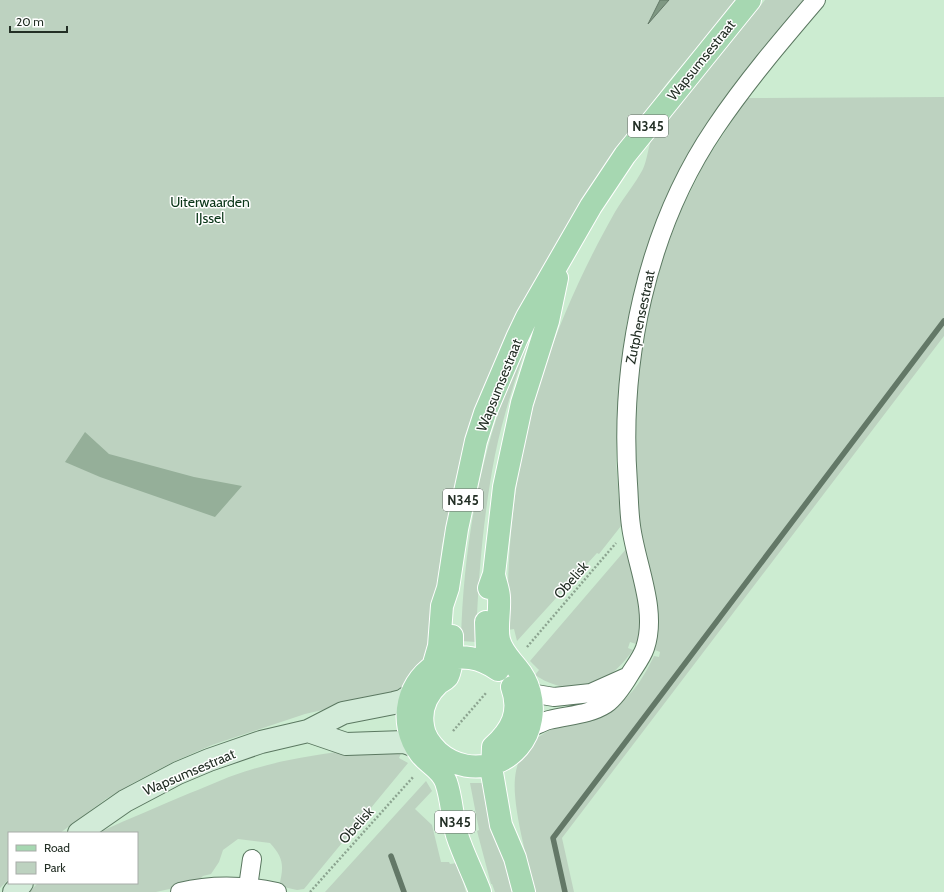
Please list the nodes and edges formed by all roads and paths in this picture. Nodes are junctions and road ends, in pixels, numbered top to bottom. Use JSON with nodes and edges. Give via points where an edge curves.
{"nodes":[{"id":1,"x":750,"y":0,"type":"edge"},
{"id":2,"x":816,"y":0,"type":"edge"},
{"id":3,"x":560,"y":262,"type":"junction"},
{"id":4,"x":602,"y":558,"type":"dead end"},
{"id":5,"x":508,"y":659,"type":"junction"},
{"id":6,"x":442,"y":663,"type":"junction"},
{"id":7,"x":629,"y":676,"type":"junction"},
{"id":8,"x":521,"y":690,"type":"junction"},
{"id":9,"x":486,"y":692,"type":"dead end"},
{"id":10,"x":411,"y":694,"type":"junction"},
{"id":11,"x":529,"y":728,"type":"junction"},
{"id":12,"x":308,"y":731,"type":"junction"},
{"id":13,"x":453,"y":731,"type":"dead end"},
{"id":14,"x":415,"y":734,"type":"junction"},
{"id":15,"x":500,"y":762,"type":"junction"},
{"id":16,"x":444,"y":765,"type":"junction"},
{"id":17,"x":417,"y":772,"type":"dead end"},
{"id":18,"x":80,"y":832,"type":"edge"},
{"id":19,"x":252,"y":859,"type":"dead end"},
{"id":20,"x":476,"y":883,"type":"edge"},
{"id":21,"x":21,"y":884,"type":"edge"},
{"id":22,"x":248,"y":886,"type":"junction"},
{"id":23,"x":14,"y":892,"type":"edge"},
{"id":24,"x":180,"y":892,"type":"edge"},
{"id":25,"x":276,"y":892,"type":"edge"},
{"id":26,"x":310,"y":892,"type":"edge"},
{"id":27,"x":524,"y":892,"type":"edge"}],
"edges":[{"from":1,"to":3,"type":"main road","name":"Wapsumsestraat","number":"N345","via":[[625,155],[591,206]]},
{"from":2,"to":7,"type":"street","name":"Zutphensestraat","via":[[760,65],[714,129],[682,186],[648,273],[629,366],[626,457],[631,526],[650,614],[650,631],[645,650]]},
{"from":3,"to":5,"type":"main road","name":"Wapsumsestraat","number":"N345","via":[[548,321],[522,403],[504,487],[494,574],[499,596],[499,640]]},
{"from":3,"to":6,"type":"main road","name":"Wapsumsestraat","number":"N345","via":[[527,317],[485,413],[476,441],[457,529],[448,588],[442,606],[439,646]]},
{"from":4,"to":5,"type":"path","name":"Obelisk"},
{"from":5,"to":6,"type":"main road","via":[[472,658]]},
{"from":5,"to":8,"type":"main road","number":"N345","via":[[522,675]]},
{"from":6,"to":10,"type":"main road","number":"N345","via":[[420,679]]},
{"from":6,"to":14,"type":"main road","number":"N345","via":[[448,677],[433,689],[427,698]]},
{"from":7,"to":8,"type":"street","via":[[591,693],[554,697]]},
{"from":7,"to":11,"type":"street","name":"Zutphensestraat","via":[[607,704],[588,712],[549,720]]},
{"from":8,"to":11,"type":"main road","number":"N345","via":[[532,711]]},
{"from":8,"to":15,"type":"main road","number":"N345","via":[[516,696],[516,716],[507,733],[493,746]]},
{"from":9,"to":13,"type":"path"},
{"from":10,"to":12,"type":"street","name":"Wapsumsestraat","via":[[402,701],[343,713]]},
{"from":10,"to":14,"type":"main road","number":"N345","via":[[408,710]]},
{"from":11,"to":15,"type":"main road","number":"N345","via":[[520,745]]},
{"from":12,"to":14,"type":"street","via":[[346,744],[404,742]]},
{"from":12,"to":18,"type":"street","name":"Wapsumsestraat","via":[[261,742],[178,773],[125,801]]},
{"from":14,"to":16,"type":"main road","number":"N345","via":[[425,759]]},
{"from":15,"to":16,"type":"main road","number":"N345"},
{"from":15,"to":27,"type":"main road","number":"N345","via":[[512,820],[514,858]]},
{"from":16,"to":20,"type":"main road","number":"N345","via":[[458,836]]},
{"from":17,"to":26,"type":"path","name":"Obelisk"},
{"from":19,"to":22,"type":"street"},
{"from":21,"to":23,"type":"street"},
{"from":22,"to":24,"type":"street","via":[[210,887]]},
{"from":22,"to":25,"type":"street"}]}
